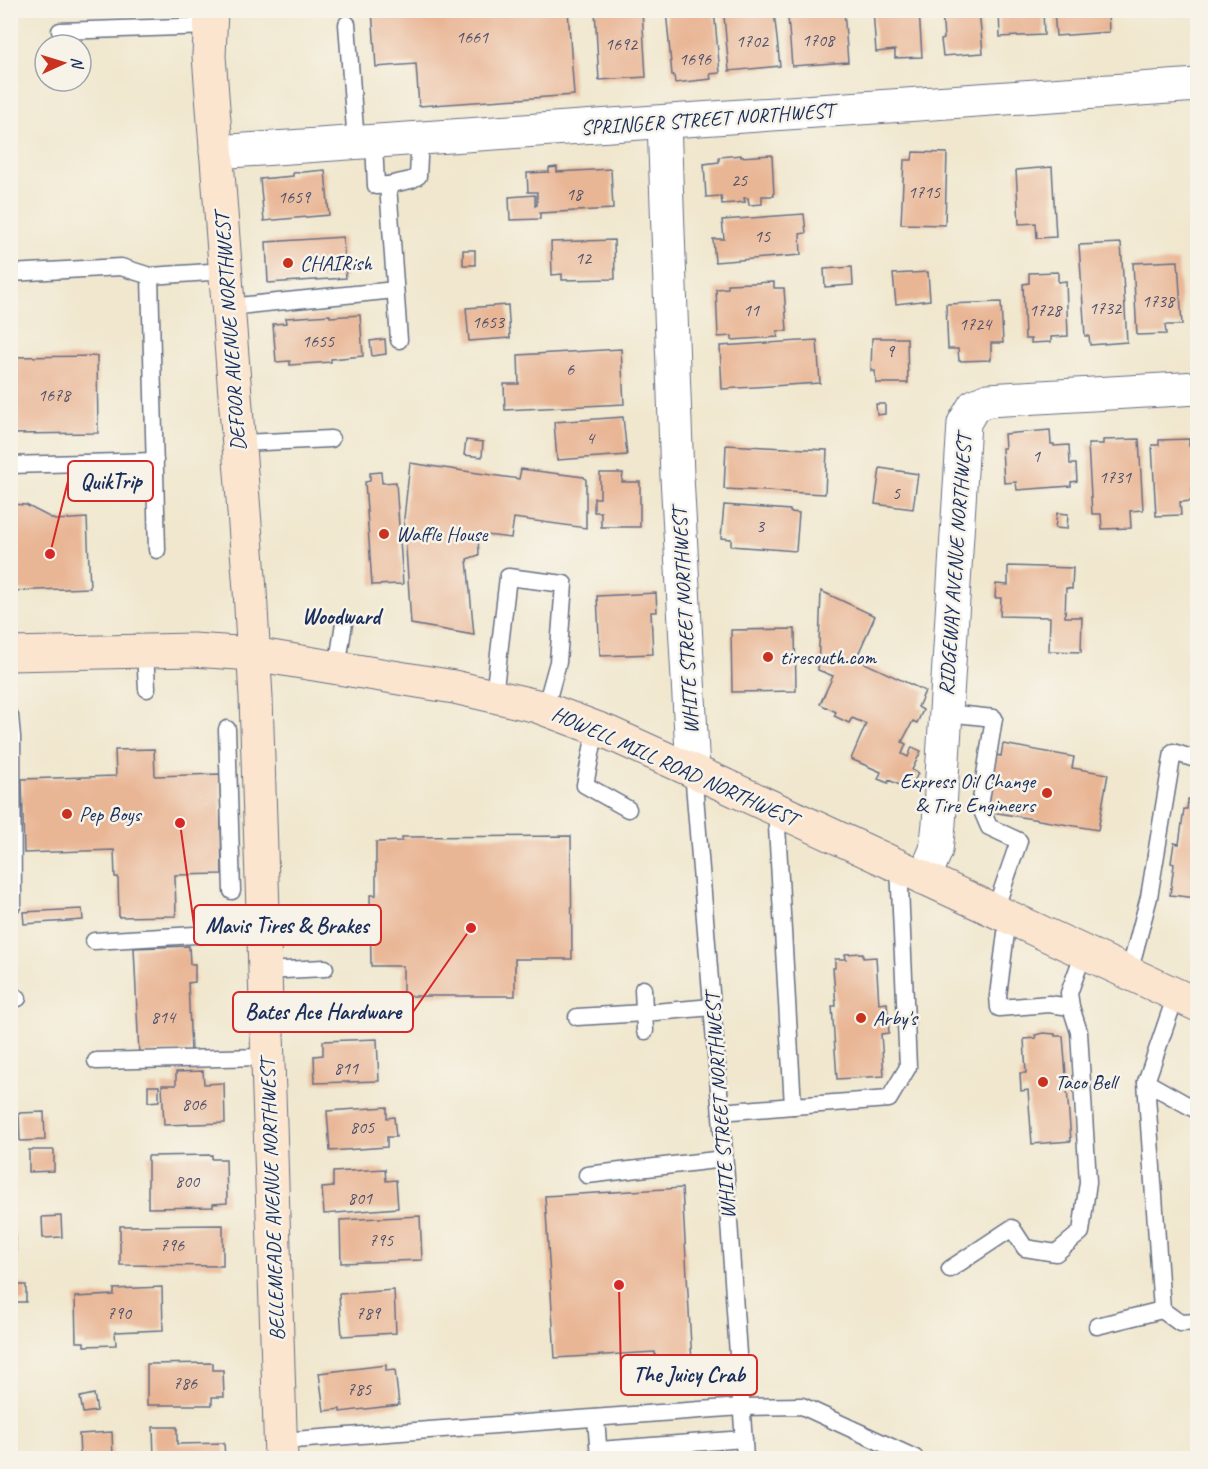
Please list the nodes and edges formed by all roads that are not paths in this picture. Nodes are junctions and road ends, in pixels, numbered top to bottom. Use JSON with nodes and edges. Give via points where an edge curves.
{"nodes":[{"id":1,"x":211,"y":18,"type":"edge"},
{"id":2,"x":347,"y":24,"type":"dead end"},
{"id":3,"x":60,"y":31,"type":"dead end"},
{"id":4,"x":1197,"y":85,"type":"edge"},
{"id":5,"x":664,"y":122,"type":"junction"},
{"id":6,"x":420,"y":138,"type":"junction"},
{"id":7,"x":365,"y":142,"type":"junction"},
{"id":8,"x":216,"y":152,"type":"junction"},
{"id":9,"x":388,"y":185,"type":"junction"},
{"id":10,"x":225,"y":271,"type":"junction"},
{"id":11,"x":10,"y":273,"type":"edge"},
{"id":12,"x":150,"y":276,"type":"junction"},
{"id":13,"x":395,"y":290,"type":"junction"},
{"id":14,"x":228,"y":307,"type":"junction"},
{"id":15,"x":399,"y":340,"type":"dead end"},
{"id":16,"x":1197,"y":388,"type":"edge"},
{"id":17,"x":331,"y":439,"type":"dead end"},
{"id":18,"x":239,"y":443,"type":"junction"},
{"id":19,"x":155,"y":461,"type":"junction"},
{"id":20,"x":10,"y":465,"type":"edge"},
{"id":21,"x":157,"y":550,"type":"dead end"},
{"id":22,"x":344,"y":623,"type":"dead end"},
{"id":23,"x":145,"y":652,"type":"junction"},
{"id":24,"x":10,"y":654,"type":"edge"},
{"id":25,"x":253,"y":654,"type":"junction"},
{"id":26,"x":337,"y":668,"type":"junction"},
{"id":27,"x":147,"y":689,"type":"dead end"},
{"id":28,"x":494,"y":696,"type":"junction"},
{"id":29,"x":545,"y":709,"type":"junction"},
{"id":30,"x":946,"y":713,"type":"junction"},
{"id":31,"x":10,"y":716,"type":"edge"},
{"id":32,"x":596,"y":728,"type":"junction"},
{"id":33,"x":227,"y":729,"type":"dead end"},
{"id":34,"x":1197,"y":760,"type":"edge"},
{"id":35,"x":693,"y":771,"type":"junction"},
{"id":36,"x":628,"y":809,"type":"dead end"},
{"id":37,"x":776,"y":809,"type":"junction"},
{"id":38,"x":911,"y":872,"type":"junction"},
{"id":39,"x":232,"y":891,"type":"dead end"},
{"id":40,"x":13,"y":904,"type":"dead end"},
{"id":41,"x":1001,"y":914,"type":"junction"},
{"id":42,"x":262,"y":931,"type":"junction"},
{"id":43,"x":94,"y":941,"type":"dead end"},
{"id":44,"x":1084,"y":952,"type":"junction"},
{"id":45,"x":325,"y":968,"type":"dead end"},
{"id":46,"x":264,"y":971,"type":"junction"},
{"id":47,"x":1129,"y":973,"type":"junction"},
{"id":48,"x":643,"y":989,"type":"dead end"},
{"id":49,"x":1187,"y":1000,"type":"edge"},
{"id":50,"x":712,"y":1007,"type":"junction"},
{"id":51,"x":1071,"y":1007,"type":"junction"},
{"id":52,"x":644,"y":1013,"type":"junction"},
{"id":53,"x":577,"y":1017,"type":"dead end"},
{"id":54,"x":645,"y":1031,"type":"dead end"},
{"id":55,"x":267,"y":1057,"type":"junction"},
{"id":56,"x":96,"y":1061,"type":"dead end"},
{"id":57,"x":1146,"y":1082,"type":"junction"},
{"id":58,"x":793,"y":1107,"type":"junction"},
{"id":59,"x":1197,"y":1111,"type":"edge"},
{"id":60,"x":721,"y":1112,"type":"junction"},
{"id":61,"x":724,"y":1159,"type":"junction"},
{"id":62,"x":586,"y":1175,"type":"dead end"},
{"id":63,"x":950,"y":1269,"type":"dead end"},
{"id":64,"x":1162,"y":1310,"type":"junction"},
{"id":65,"x":1197,"y":1322,"type":"edge"},
{"id":66,"x":1096,"y":1326,"type":"dead end"},
{"id":67,"x":741,"y":1407,"type":"junction"},
{"id":68,"x":596,"y":1418,"type":"junction"},
{"id":69,"x":744,"y":1439,"type":"junction"},
{"id":70,"x":280,"y":1450,"type":"edge"},
{"id":71,"x":599,"y":1454,"type":"edge"},
{"id":72,"x":746,"y":1458,"type":"edge"},
{"id":73,"x":915,"y":1458,"type":"edge"}],
"edges":[{"from":1,"to":3,"type":"lane"},
{"from":1,"to":8,"type":"street","name":"DEFOOR AVENUE NORTHWEST","via":[[209,56]]},
{"from":2,"to":7,"type":"lane"},
{"from":4,"to":5,"type":"street","name":"SPRINGER STREET NORTHWEST"},
{"from":5,"to":6,"type":"street","name":"SPRINGER STREET NORTHWEST"},
{"from":5,"to":35,"type":"street","name":"WHITE STREET NORTHWEST"},
{"from":6,"to":7,"type":"street","name":"SPRINGER STREET NORTHWEST"},
{"from":6,"to":9,"type":"lane","via":[[418,176]]},
{"from":7,"to":8,"type":"street","name":"SPRINGER STREET NORTHWEST"},
{"from":7,"to":9,"type":"lane","via":[[376,186]]},
{"from":8,"to":10,"type":"street","name":"DEFOOR AVENUE NORTHWEST"},
{"from":9,"to":13,"type":"lane"},
{"from":10,"to":12,"type":"lane"},
{"from":10,"to":14,"type":"street","name":"DEFOOR AVENUE NORTHWEST"},
{"from":11,"to":12,"type":"lane","via":[[121,267]]},
{"from":12,"to":19,"type":"lane"},
{"from":13,"to":14,"type":"lane"},
{"from":13,"to":15,"type":"lane"},
{"from":14,"to":18,"type":"street","name":"DEFOOR AVENUE NORTHWEST"},
{"from":16,"to":30,"type":"street","name":"RIDGEWAY AVENUE NORTHWEST","via":[[990,400],[974,406],[964,423]]},
{"from":17,"to":18,"type":"lane"},
{"from":18,"to":25,"type":"street","name":"DEFOOR AVENUE NORTHWEST"},
{"from":19,"to":20,"type":"lane"},
{"from":19,"to":21,"type":"lane"},
{"from":22,"to":26,"type":"lane"},
{"from":23,"to":24,"type":"street","name":"HOWELL MILL ROAD NORTHWEST"},
{"from":23,"to":25,"type":"street","name":"HOWELL MILL ROAD NORTHWEST"},
{"from":23,"to":27,"type":"lane"},
{"from":25,"to":26,"type":"street","name":"HOWELL MILL ROAD NORTHWEST"},
{"from":25,"to":42,"type":"street","name":"BELLEMEADE AVENUE NORTHWEST"},
{"from":26,"to":28,"type":"street","name":"HOWELL MILL ROAD NORTHWEST"},
{"from":28,"to":29,"type":"street","name":"HOWELL MILL ROAD NORTHWEST"},
{"from":28,"to":29,"type":"lane","via":[[508,577],[564,584],[558,662]]},
{"from":29,"to":32,"type":"street","name":"HOWELL MILL ROAD NORTHWEST"},
{"from":30,"to":38,"type":"street","name":"RIDGEWAY AVENUE NORTHWEST","via":[[936,850]]},
{"from":30,"to":41,"type":"lane","via":[[994,718],[980,806],[989,826],[1019,842]]},
{"from":31,"to":40,"type":"lane"},
{"from":32,"to":35,"type":"street","name":"HOWELL MILL ROAD NORTHWEST"},
{"from":32,"to":36,"type":"lane","via":[[585,785]]},
{"from":33,"to":39,"type":"lane"},
{"from":34,"to":47,"type":"lane","via":[[1173,752],[1149,897]]},
{"from":35,"to":37,"type":"street","name":"HOWELL MILL ROAD NORTHWEST"},
{"from":35,"to":50,"type":"lane","name":"WHITE STREET NORTHWEST"},
{"from":37,"to":38,"type":"street","name":"HOWELL MILL ROAD NORTHWEST"},
{"from":37,"to":58,"type":"lane"},
{"from":38,"to":41,"type":"street","name":"HOWELL MILL ROAD NORTHWEST"},
{"from":38,"to":58,"type":"lane","via":[[908,1067],[889,1099]]},
{"from":41,"to":44,"type":"street","name":"HOWELL MILL ROAD NORTHWEST"},
{"from":41,"to":51,"type":"lane","via":[[999,1008],[1049,1004]]},
{"from":42,"to":43,"type":"lane"},
{"from":42,"to":46,"type":"street","name":"BELLEMEADE AVENUE NORTHWEST"},
{"from":44,"to":47,"type":"street","name":"HOWELL MILL ROAD NORTHWEST"},
{"from":44,"to":51,"type":"lane","via":[[1070,993]]},
{"from":45,"to":46,"type":"lane"},
{"from":46,"to":55,"type":"street","name":"BELLEMEADE AVENUE NORTHWEST"},
{"from":47,"to":49,"type":"street","name":"HOWELL MILL ROAD NORTHWEST"},
{"from":48,"to":52,"type":"lane"},
{"from":49,"to":57,"type":"lane"},
{"from":50,"to":52,"type":"lane"},
{"from":50,"to":60,"type":"lane","name":"WHITE STREET NORTHWEST"},
{"from":51,"to":63,"type":"lane","via":[[1079,1032],[1088,1182],[1081,1232],[1056,1253],[1025,1248],[1012,1228]]},
{"from":52,"to":53,"type":"lane"},
{"from":52,"to":54,"type":"lane"},
{"from":55,"to":56,"type":"lane"},
{"from":55,"to":70,"type":"street","name":"BELLEMEADE AVENUE NORTHWEST"},
{"from":57,"to":59,"type":"lane"},
{"from":57,"to":64,"type":"lane"},
{"from":58,"to":60,"type":"lane"},
{"from":60,"to":61,"type":"lane","name":"WHITE STREET NORTHWEST"},
{"from":61,"to":62,"type":"lane"},
{"from":61,"to":67,"type":"lane","name":"WHITE STREET NORTHWEST"},
{"from":64,"to":65,"type":"lane","via":[[1180,1323]]},
{"from":64,"to":66,"type":"lane"},
{"from":67,"to":68,"type":"lane"},
{"from":67,"to":69,"type":"lane","name":"WHITE STREET NORTHWEST"},
{"from":67,"to":73,"type":"lane","via":[[802,1406]]},
{"from":68,"to":70,"type":"lane"},
{"from":68,"to":71,"type":"lane"},
{"from":69,"to":71,"type":"lane"},
{"from":69,"to":72,"type":"lane","name":"WHITE STREET NORTHWEST"}]}
